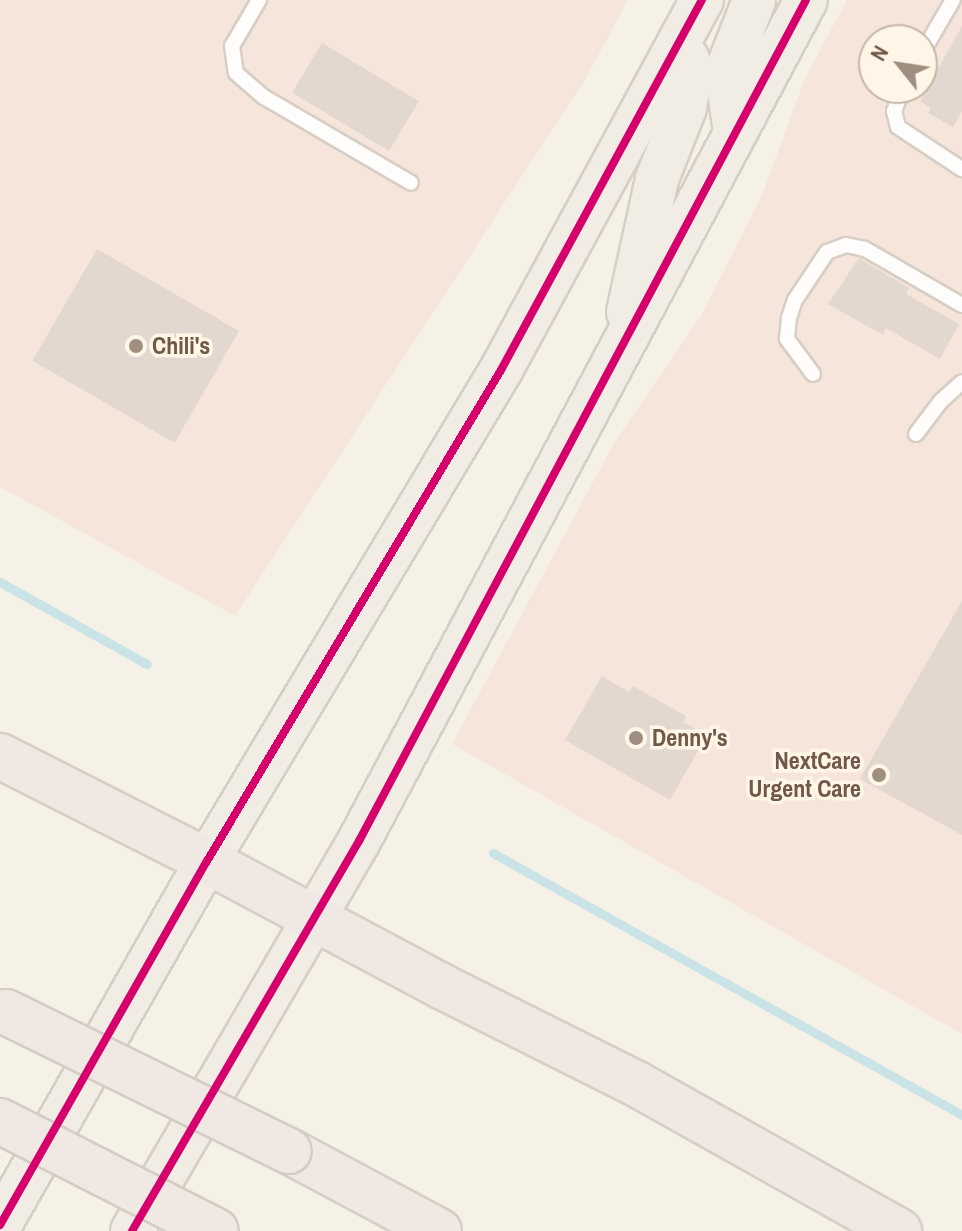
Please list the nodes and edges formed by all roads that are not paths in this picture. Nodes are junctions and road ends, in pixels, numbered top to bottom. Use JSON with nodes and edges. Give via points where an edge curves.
{"nodes":[{"id":1,"x":259,"y":0,"type":"edge"},
{"id":2,"x":702,"y":0,"type":"edge"},
{"id":3,"x":754,"y":0,"type":"edge"},
{"id":4,"x":806,"y":0,"type":"edge"},
{"id":5,"x":953,"y":0,"type":"edge"},
{"id":6,"x":938,"y":26,"type":"edge"},
{"id":7,"x":679,"y":43,"type":"junction"},
{"id":8,"x":897,"y":104,"type":"edge"},
{"id":9,"x":735,"y":132,"type":"junction"},
{"id":10,"x":962,"y":169,"type":"edge"},
{"id":11,"x":411,"y":183,"type":"dead end"},
{"id":12,"x":962,"y":305,"type":"edge"},
{"id":13,"x":622,"y":349,"type":"junction"},
{"id":14,"x":813,"y":374,"type":"dead end"},
{"id":15,"x":962,"y":382,"type":"edge"},
{"id":16,"x":916,"y":434,"type":"dead end"},
{"id":17,"x":0,"y":756,"type":"edge"},
{"id":18,"x":207,"y":861,"type":"junction"},
{"id":19,"x":315,"y":919,"type":"junction"},
{"id":20,"x":3,"y":1011,"type":"edge"},
{"id":21,"x":0,"y":1121,"type":"edge"},
{"id":22,"x":0,"y":1225,"type":"edge"},
{"id":23,"x":132,"y":1231,"type":"edge"},
{"id":24,"x":216,"y":1231,"type":"edge"},
{"id":25,"x":439,"y":1231,"type":"edge"},
{"id":26,"x":899,"y":1231,"type":"edge"}],
"edges":[{"from":1,"to":11,"type":"lane","via":[[232,46],[236,73],[264,97]]},
{"from":2,"to":7,"type":"main road"},
{"from":3,"to":9,"type":"main road","via":[[726,72]]},
{"from":4,"to":9,"type":"main road"},
{"from":5,"to":6,"type":"lane"},
{"from":7,"to":13,"type":"main road","via":[[689,69],[685,108],[657,179]]},
{"from":7,"to":18,"type":"main road","via":[[501,370]]},
{"from":8,"to":10,"type":"lane","via":[[898,127]]},
{"from":9,"to":13,"type":"main road"},
{"from":12,"to":14,"type":"lane","via":[[865,249],[846,245],[827,252],[789,318],[787,339]]},
{"from":13,"to":19,"type":"main road"},
{"from":15,"to":16,"type":"lane"},
{"from":17,"to":18,"type":"highway"},
{"from":18,"to":19,"type":"highway"},
{"from":18,"to":22,"type":"main road"},
{"from":19,"to":23,"type":"main road"},
{"from":19,"to":26,"type":"highway","via":[[689,1111]]},
{"from":20,"to":25,"type":"highway","bridge":true},
{"from":21,"to":24,"type":"highway","bridge":true}]}
